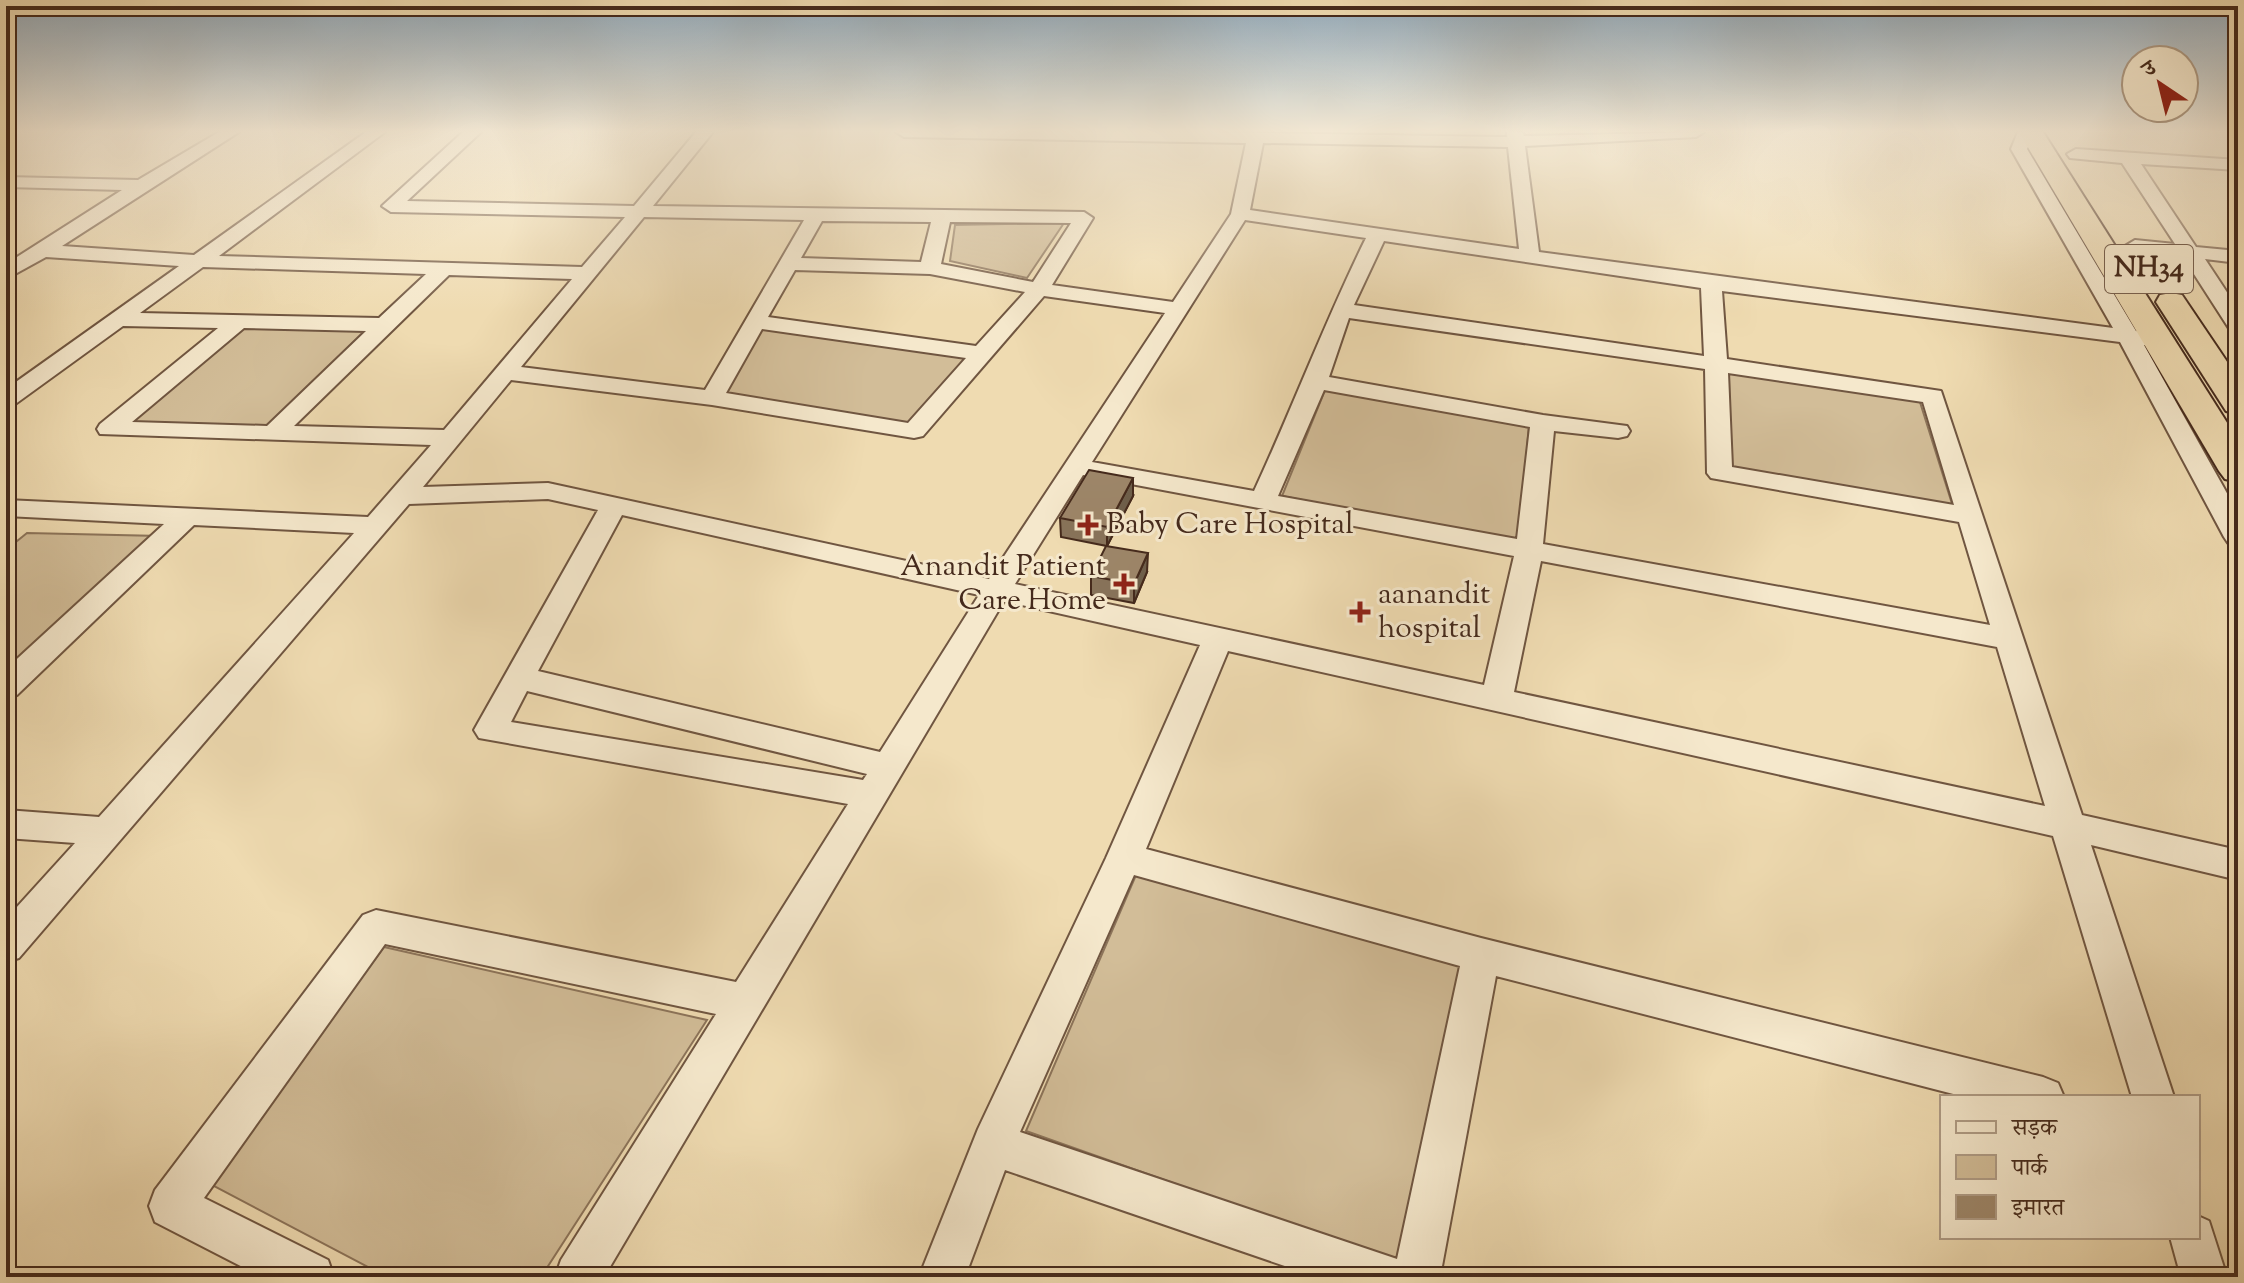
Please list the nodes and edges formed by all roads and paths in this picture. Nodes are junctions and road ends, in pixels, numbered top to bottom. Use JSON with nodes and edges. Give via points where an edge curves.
{"nodes":[{"id":1,"x":132,"y":192,"type":"edge"},
{"id":2,"x":293,"y":192,"type":"edge"},
{"id":3,"x":407,"y":192,"type":"edge"},
{"id":4,"x":655,"y":192,"type":"edge"},
{"id":5,"x":1244,"y":192,"type":"edge"},
{"id":6,"x":1522,"y":192,"type":"edge"},
{"id":7,"x":2062,"y":192,"type":"edge"},
{"id":8,"x":2100,"y":192,"type":"edge"},
{"id":9,"x":2149,"y":192,"type":"edge"},
{"id":10,"x":639,"y":211,"type":"junction"},
{"id":11,"x":1240,"y":214,"type":"junction"},
{"id":12,"x":816,"y":215,"type":"junction"},
{"id":13,"x":942,"y":216,"type":"junction"},
{"id":14,"x":1378,"y":234,"type":"junction"},
{"id":15,"x":2135,"y":246,"type":"junction"},
{"id":16,"x":6,"y":250,"type":"edge"},
{"id":17,"x":42,"y":251,"type":"junction"},
{"id":18,"x":2189,"y":251,"type":"junction"},
{"id":19,"x":1530,"y":256,"type":"junction"},
{"id":20,"x":2238,"y":257,"type":"edge"},
{"id":21,"x":197,"y":261,"type":"junction"},
{"id":22,"x":788,"y":264,"type":"junction"},
{"id":23,"x":444,"y":268,"type":"junction"},
{"id":24,"x":930,"y":268,"type":"junction"},
{"id":25,"x":6,"y":273,"type":"edge"},
{"id":26,"x":588,"y":273,"type":"junction"},
{"id":27,"x":1711,"y":283,"type":"junction"},
{"id":28,"x":1039,"y":289,"type":"junction"},
{"id":29,"x":2174,"y":306,"type":"junction"},
{"id":30,"x":1180,"y":309,"type":"junction"},
{"id":31,"x":1341,"y":310,"type":"junction"},
{"id":32,"x":2235,"y":317,"type":"edge"},
{"id":33,"x":117,"y":319,"type":"junction"},
{"id":34,"x":238,"y":322,"type":"junction"},
{"id":35,"x":755,"y":322,"type":"junction"},
{"id":36,"x":385,"y":325,"type":"junction"},
{"id":37,"x":2144,"y":338,"type":"junction"},
{"id":38,"x":983,"y":354,"type":"junction"},
{"id":39,"x":1716,"y":364,"type":"junction"},
{"id":40,"x":506,"y":372,"type":"junction"},
{"id":41,"x":1316,"y":382,"type":"junction"},
{"id":42,"x":712,"y":398,"type":"junction"},
{"id":43,"x":6,"y":400,"type":"edge"},
{"id":44,"x":2238,"y":404,"type":"edge"},
{"id":45,"x":1543,"y":422,"type":"junction"},
{"id":46,"x":1618,"y":431,"type":"dead end"},
{"id":47,"x":273,"y":433,"type":"junction"},
{"id":48,"x":450,"y":438,"type":"junction"},
{"id":49,"x":1079,"y":467,"type":"junction"},
{"id":50,"x":2238,"y":471,"type":"edge"},
{"id":51,"x":402,"y":496,"type":"junction"},
{"id":52,"x":1263,"y":501,"type":"junction"},
{"id":53,"x":614,"y":505,"type":"junction"},
{"id":54,"x":11,"y":513,"type":"edge"},
{"id":55,"x":1971,"y":516,"type":"junction"},
{"id":56,"x":187,"y":517,"type":"junction"},
{"id":57,"x":375,"y":526,"type":"junction"},
{"id":58,"x":2238,"y":537,"type":"edge"},
{"id":59,"x":1529,"y":550,"type":"junction"},
{"id":60,"x":997,"y":589,"type":"junction"},
{"id":61,"x":1218,"y":638,"type":"junction"},
{"id":62,"x":2009,"y":639,"type":"junction"},
{"id":63,"x":519,"y":678,"type":"junction"},
{"id":64,"x":6,"y":687,"type":"edge"},
{"id":65,"x":1497,"y":699,"type":"junction"},
{"id":66,"x":880,"y":781,"type":"junction"},
{"id":67,"x":6,"y":824,"type":"edge"},
{"id":68,"x":2067,"y":825,"type":"junction"},
{"id":69,"x":107,"y":831,"type":"junction"},
{"id":70,"x":1124,"y":858,"type":"junction"},
{"id":71,"x":2238,"y":865,"type":"edge"},
{"id":72,"x":6,"y":946,"type":"edge"},
{"id":73,"x":1481,"y":955,"type":"junction"},
{"id":74,"x":745,"y":1002,"type":"junction"},
{"id":75,"x":2035,"y":1095,"type":"edge"},
{"id":76,"x":2152,"y":1095,"type":"edge"},
{"id":77,"x":993,"y":1144,"type":"junction"},
{"id":78,"x":2194,"y":1239,"type":"edge"},
{"id":79,"x":311,"y":1277,"type":"edge"},
{"id":80,"x":578,"y":1277,"type":"edge"},
{"id":81,"x":942,"y":1277,"type":"edge"},
{"id":82,"x":1385,"y":1277,"type":"edge"},
{"id":83,"x":1417,"y":1277,"type":"edge"},
{"id":84,"x":2204,"y":1277,"type":"edge"}],
"edges":[{"from":1,"to":17,"type":"street"},
{"from":2,"to":21,"type":"street"},
{"from":3,"to":10,"type":"street","via":[[391,206]]},
{"from":4,"to":10,"type":"street"},
{"from":5,"to":11,"type":"street"},
{"from":6,"to":19,"type":"street"},
{"from":7,"to":37,"type":"highway","number":"NH34"},
{"from":8,"to":15,"type":"highway","number":"NH34"},
{"from":9,"to":18,"type":"street"},
{"from":10,"to":12,"type":"street"},
{"from":10,"to":26,"type":"street"},
{"from":11,"to":14,"type":"street"},
{"from":11,"to":30,"type":"street"},
{"from":12,"to":13,"type":"street"},
{"from":12,"to":22,"type":"street"},
{"from":13,"to":24,"type":"street"},
{"from":13,"to":28,"type":"street","via":[[1084,218]]},
{"from":14,"to":19,"type":"street"},
{"from":14,"to":31,"type":"street"},
{"from":15,"to":18,"type":"street"},
{"from":15,"to":29,"type":"highway","number":"NH34"},
{"from":16,"to":17,"type":"street"},
{"from":17,"to":21,"type":"street"},
{"from":17,"to":25,"type":"street"},
{"from":18,"to":20,"type":"street"},
{"from":18,"to":32,"type":"street"},
{"from":19,"to":27,"type":"street"},
{"from":21,"to":23,"type":"street"},
{"from":21,"to":33,"type":"street"},
{"from":22,"to":24,"type":"street"},
{"from":22,"to":35,"type":"street"},
{"from":23,"to":26,"type":"street"},
{"from":23,"to":36,"type":"street"},
{"from":24,"to":28,"type":"street"},
{"from":26,"to":40,"type":"street"},
{"from":27,"to":37,"type":"street"},
{"from":27,"to":39,"type":"street"},
{"from":28,"to":30,"type":"street"},
{"from":28,"to":38,"type":"street"},
{"from":29,"to":32,"type":"street"},
{"from":29,"to":44,"type":"highway","number":"NH34"},
{"from":30,"to":49,"type":"street"},
{"from":31,"to":39,"type":"street"},
{"from":31,"to":41,"type":"street"},
{"from":33,"to":34,"type":"street"},
{"from":33,"to":43,"type":"street"},
{"from":34,"to":36,"type":"street"},
{"from":34,"to":47,"type":"street","via":[[109,429]]},
{"from":35,"to":38,"type":"street"},
{"from":35,"to":42,"type":"street"},
{"from":36,"to":47,"type":"street"},
{"from":37,"to":50,"type":"highway","number":"NH34"},
{"from":37,"to":58,"type":"street"},
{"from":38,"to":42,"type":"street","via":[[914,431]]},
{"from":39,"to":55,"type":"street","via":[[1933,396]]},
{"from":39,"to":55,"type":"street","via":[[1720,473]]},
{"from":40,"to":42,"type":"street"},
{"from":40,"to":48,"type":"street"},
{"from":41,"to":45,"type":"street"},
{"from":41,"to":52,"type":"street"},
{"from":45,"to":46,"type":"street"},
{"from":45,"to":59,"type":"street"},
{"from":47,"to":48,"type":"street"},
{"from":48,"to":51,"type":"street"},
{"from":49,"to":52,"type":"street"},
{"from":49,"to":60,"type":"street"},
{"from":51,"to":53,"type":"street","via":[[548,491]]},
{"from":51,"to":57,"type":"street"},
{"from":52,"to":59,"type":"street"},
{"from":53,"to":60,"type":"street"},
{"from":53,"to":63,"type":"street"},
{"from":54,"to":56,"type":"street"},
{"from":55,"to":62,"type":"street"},
{"from":56,"to":57,"type":"street"},
{"from":56,"to":64,"type":"street"},
{"from":57,"to":69,"type":"street"},
{"from":59,"to":62,"type":"street"},
{"from":59,"to":65,"type":"street"},
{"from":60,"to":61,"type":"street"},
{"from":60,"to":66,"type":"street"},
{"from":61,"to":65,"type":"street"},
{"from":61,"to":70,"type":"street"},
{"from":62,"to":68,"type":"street"},
{"from":63,"to":66,"type":"street"},
{"from":63,"to":66,"type":"street","via":[[490,730]]},
{"from":65,"to":68,"type":"street"},
{"from":66,"to":74,"type":"street"},
{"from":67,"to":69,"type":"street"},
{"from":68,"to":71,"type":"street"},
{"from":68,"to":76,"type":"street"},
{"from":69,"to":72,"type":"street"},
{"from":70,"to":73,"type":"street"},
{"from":70,"to":77,"type":"street"},
{"from":73,"to":75,"type":"street"},
{"from":73,"to":83,"type":"street"},
{"from":74,"to":79,"type":"street","via":[[376,926],[171,1206]]},
{"from":74,"to":80,"type":"street"},
{"from":77,"to":81,"type":"street"},
{"from":77,"to":82,"type":"street"},
{"from":78,"to":84,"type":"street"}]}
